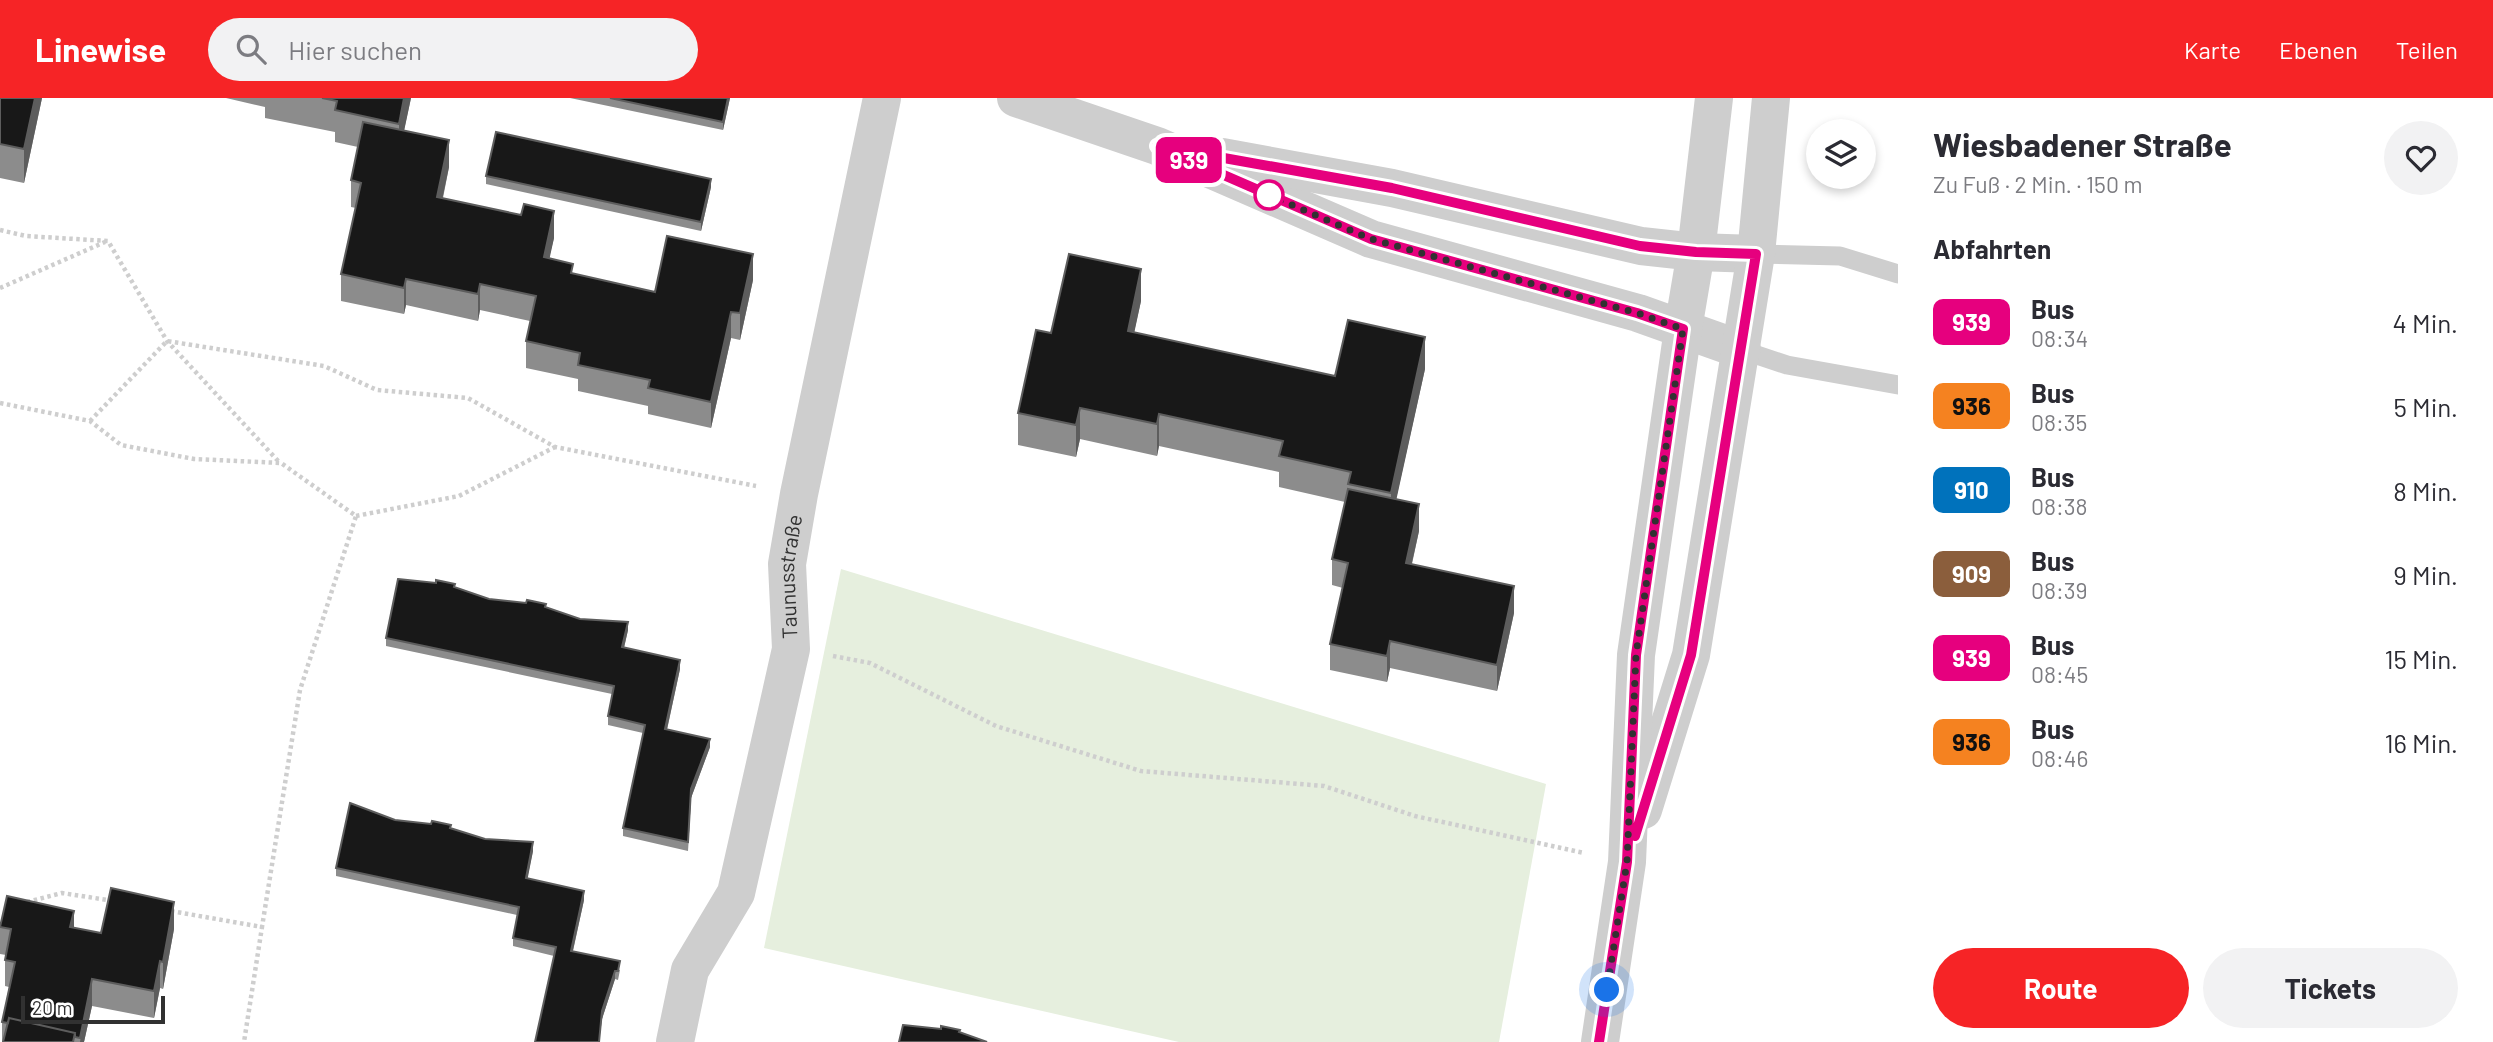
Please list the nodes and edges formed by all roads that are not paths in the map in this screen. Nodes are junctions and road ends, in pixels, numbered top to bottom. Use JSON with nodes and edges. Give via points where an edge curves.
{"nodes":[{"id":1,"x":882,"y":98,"type":"edge"},
{"id":2,"x":1016,"y":98,"type":"edge"},
{"id":3,"x":1714,"y":98,"type":"edge"},
{"id":4,"x":1771,"y":98,"type":"edge"},
{"id":5,"x":1157,"y":146,"type":"junction"},
{"id":6,"x":1696,"y":252,"type":"junction"},
{"id":7,"x":1756,"y":254,"type":"junction"},
{"id":8,"x":1898,"y":274,"type":"edge"},
{"id":9,"x":1683,"y":329,"type":"junction"},
{"id":10,"x":1742,"y":350,"type":"junction"},
{"id":11,"x":1898,"y":385,"type":"edge"},
{"id":12,"x":1627,"y":862,"type":"junction"},
{"id":13,"x":675,"y":1042,"type":"edge"},
{"id":14,"x":1600,"y":1042,"type":"edge"}],
"edges":[{"from":1,"to":13,"type":"street","name":"Taunusstraße","via":[[787,564],[791,649],[736,893],[690,970]]},
{"from":2,"to":5,"type":"street"},
{"from":3,"to":6,"type":"street"},
{"from":4,"to":7,"type":"street"},
{"from":5,"to":6,"type":"street","via":[[1392,188],[1640,246]]},
{"from":5,"to":9,"type":"street","via":[[1371,239]]},
{"from":6,"to":7,"type":"street"},
{"from":6,"to":9,"type":"street"},
{"from":7,"to":8,"type":"lane","via":[[1840,256]]},
{"from":7,"to":10,"type":"street"},
{"from":9,"to":10,"type":"street"},
{"from":9,"to":12,"type":"street","via":[[1636,655]]},
{"from":10,"to":11,"type":"lane","via":[[1787,366]]},
{"from":10,"to":12,"type":"street","via":[[1691,655]]},
{"from":12,"to":14,"type":"street"}]}
